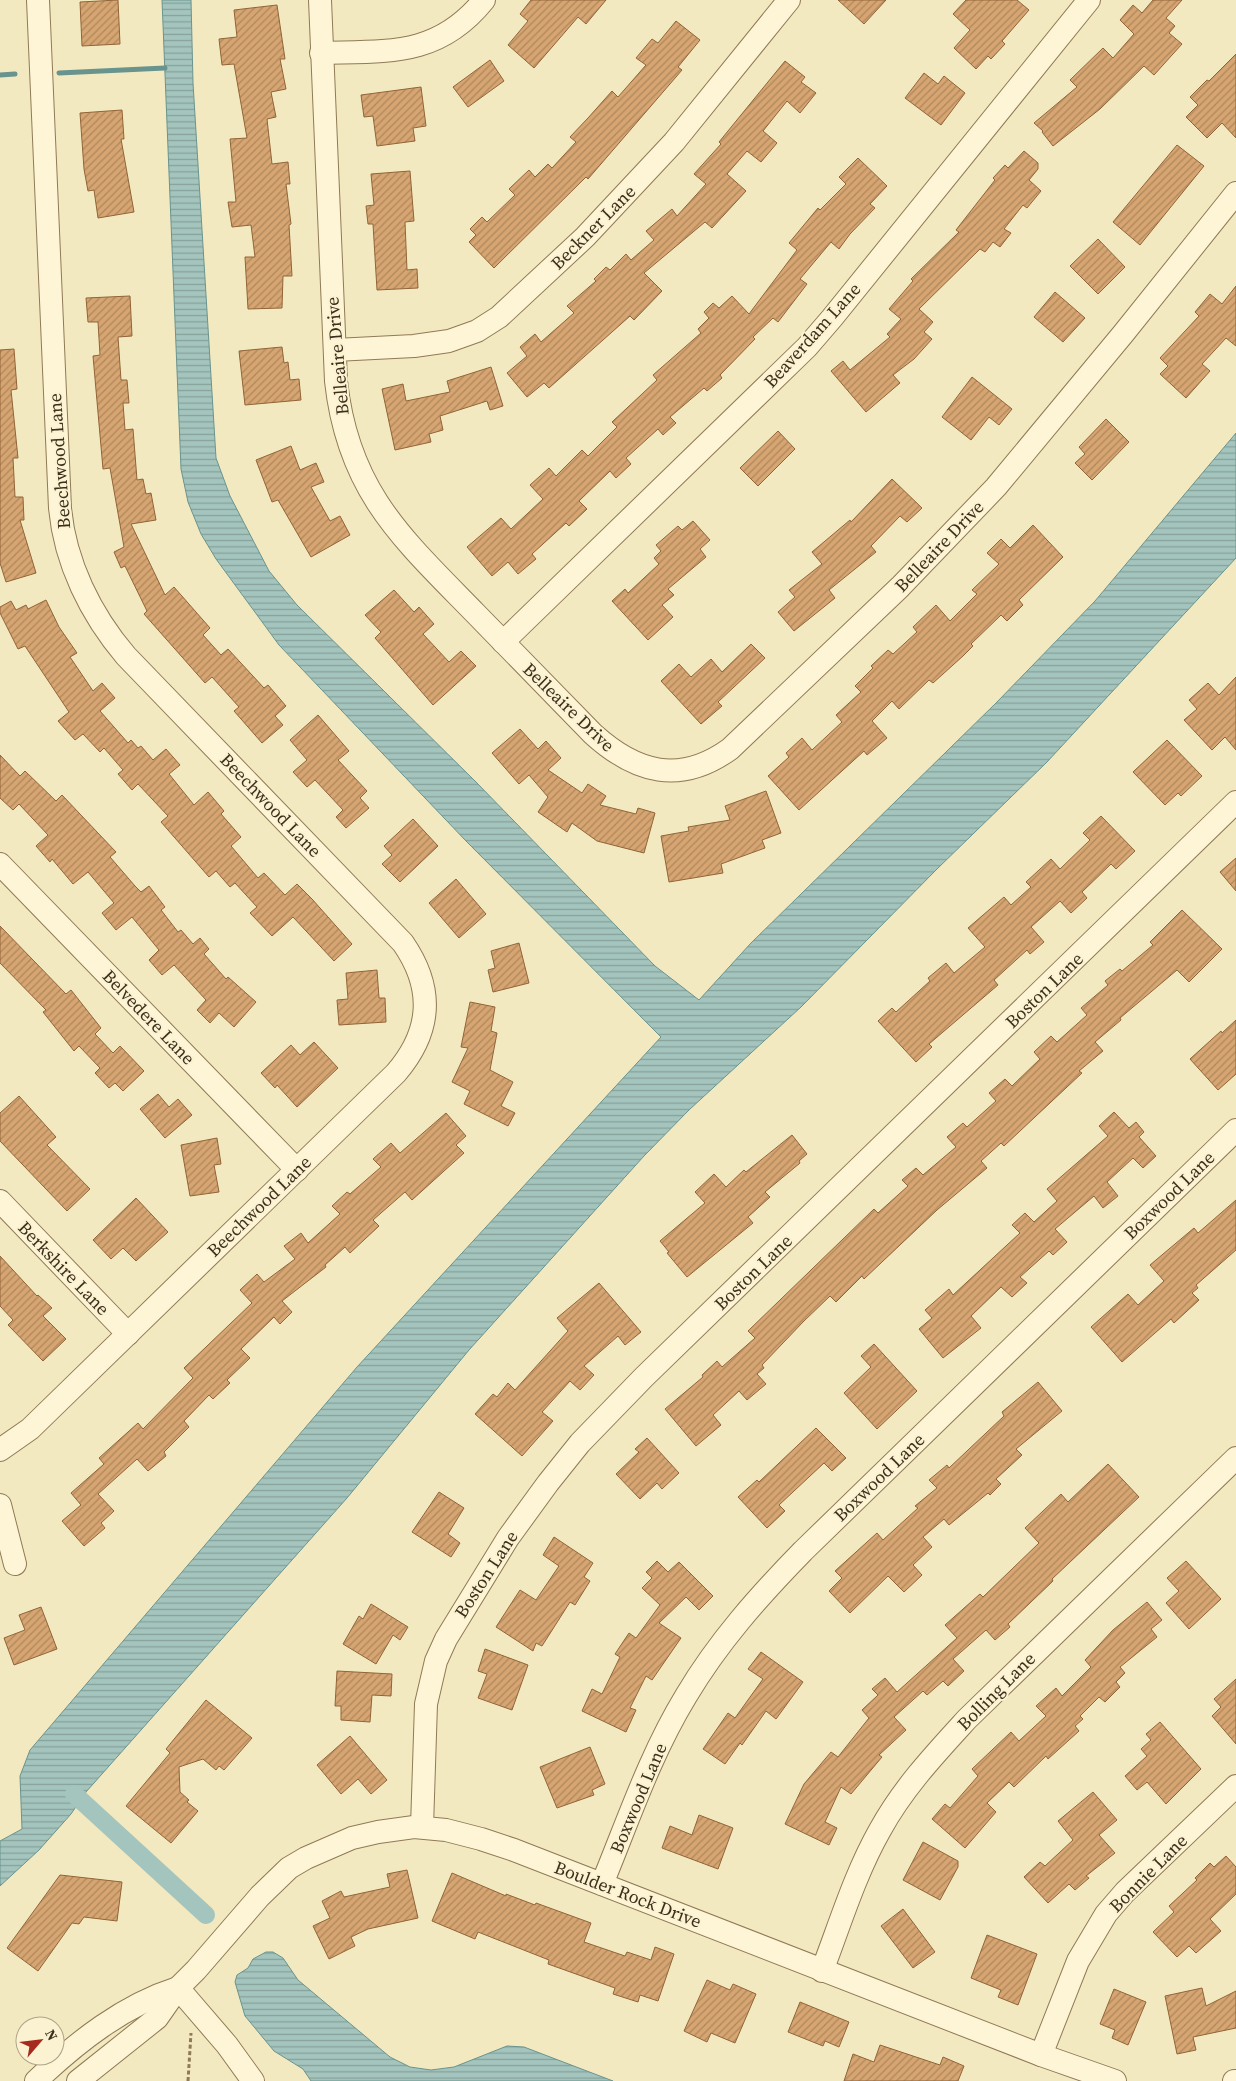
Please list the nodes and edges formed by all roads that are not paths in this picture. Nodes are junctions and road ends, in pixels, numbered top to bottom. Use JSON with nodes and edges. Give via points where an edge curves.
{"nodes":[{"id":1,"x":38,"y":0,"type":"edge"},
{"id":2,"x":320,"y":0,"type":"edge"},
{"id":3,"x":484,"y":0,"type":"edge"},
{"id":4,"x":789,"y":0,"type":"edge"},
{"id":5,"x":1089,"y":0,"type":"edge"},
{"id":6,"x":321,"y":53,"type":"junction"},
{"id":7,"x":1236,"y":193,"type":"edge"},
{"id":8,"x":335,"y":350,"type":"junction"},
{"id":9,"x":503,"y":642,"type":"junction"},
{"id":10,"x":1236,"y":802,"type":"edge"},
{"id":11,"x":0,"y":864,"type":"edge"},
{"id":12,"x":1236,"y":1130,"type":"edge"},
{"id":13,"x":297,"y":1170,"type":"junction"},
{"id":14,"x":0,"y":1201,"type":"edge"},
{"id":15,"x":128,"y":1334,"type":"junction"},
{"id":16,"x":0,"y":1450,"type":"edge"},
{"id":17,"x":1236,"y":1458,"type":"edge"},
{"id":18,"x":0,"y":1505,"type":"edge"},
{"id":19,"x":15,"y":1564,"type":"dead end"},
{"id":20,"x":1236,"y":1786,"type":"edge"},
{"id":21,"x":422,"y":1827,"type":"junction"},
{"id":22,"x":602,"y":1884,"type":"junction"},
{"id":23,"x":822,"y":1971,"type":"junction"},
{"id":24,"x":178,"y":1988,"type":"junction"},
{"id":25,"x":1041,"y":2055,"type":"junction"},
{"id":26,"x":36,"y":2081,"type":"edge"},
{"id":27,"x":78,"y":2081,"type":"edge"},
{"id":28,"x":253,"y":2081,"type":"edge"},
{"id":29,"x":1115,"y":2081,"type":"edge"}],
"edges":[{"from":1,"to":13,"type":"street","name":"Beechwood Lane","via":[[60,508],[64,536],[79,582],[115,642],[140,672],[388,926],[410,953],[423,982],[424,1019],[413,1051],[396,1073]]},
{"from":2,"to":6,"type":"street","name":"Belleaire Drive"},
{"from":3,"to":6,"type":"street","via":[[460,26],[427,44],[380,51]]},
{"from":4,"to":8,"type":"street","name":"Beckner Lane","via":[[674,142],[585,236],[499,317],[477,331],[449,341]]},
{"from":5,"to":9,"type":"street","name":"Beaverdam Lane","via":[[807,347]]},
{"from":6,"to":8,"type":"street","name":"Belleaire Drive"},
{"from":7,"to":9,"type":"street","name":"Belleaire Drive","via":[[996,487],[900,587],[749,732],[719,756],[678,770],[651,769],[628,761],[593,734]]},
{"from":8,"to":9,"type":"street","name":"Belleaire Drive","via":[[337,394],[343,423],[357,466],[371,494],[401,536]]},
{"from":10,"to":21,"type":"street","name":"Boston Lane","via":[[644,1377],[563,1463],[508,1538],[458,1616],[438,1655],[426,1704]]},
{"from":11,"to":13,"type":"street","name":"Belvedere Lane"},
{"from":12,"to":22,"type":"street","name":"Boxwood Lane","via":[[803,1551],[737,1622],[702,1670],[669,1725]]},
{"from":13,"to":15,"type":"street","name":"Beechwood Lane"},
{"from":14,"to":15,"type":"street","name":"Berkshire Lane"},
{"from":15,"to":16,"type":"street","name":"Beechwood Lane","via":[[30,1429]]},
{"from":17,"to":23,"type":"street","name":"Bolling Lane","via":[[928,1761],[898,1802],[870,1850]]},
{"from":18,"to":19,"type":"street"},
{"from":20,"to":25,"type":"street","name":"Bonnie Lane","via":[[1106,1914],[1078,1961]]},
{"from":21,"to":22,"type":"street","name":"Boulder Rock Drive","via":[[481,1839]]},
{"from":21,"to":24,"type":"street","name":"Boulder Rock Drive","via":[[393,1829],[352,1838],[297,1863],[260,1896]]},
{"from":22,"to":23,"type":"street","name":"Boulder Rock Drive"},
{"from":23,"to":25,"type":"street","name":"Boulder Rock Drive"},
{"from":24,"to":26,"type":"street","name":"Boulder Rock Drive","via":[[144,2001],[81,2041]]},
{"from":24,"to":27,"type":"street","name":"Boulder Rock Drive","via":[[167,2006],[145,2029]]},
{"from":24,"to":28,"type":"street"},
{"from":25,"to":29,"type":"street","name":"Boulder Rock Drive"}]}
